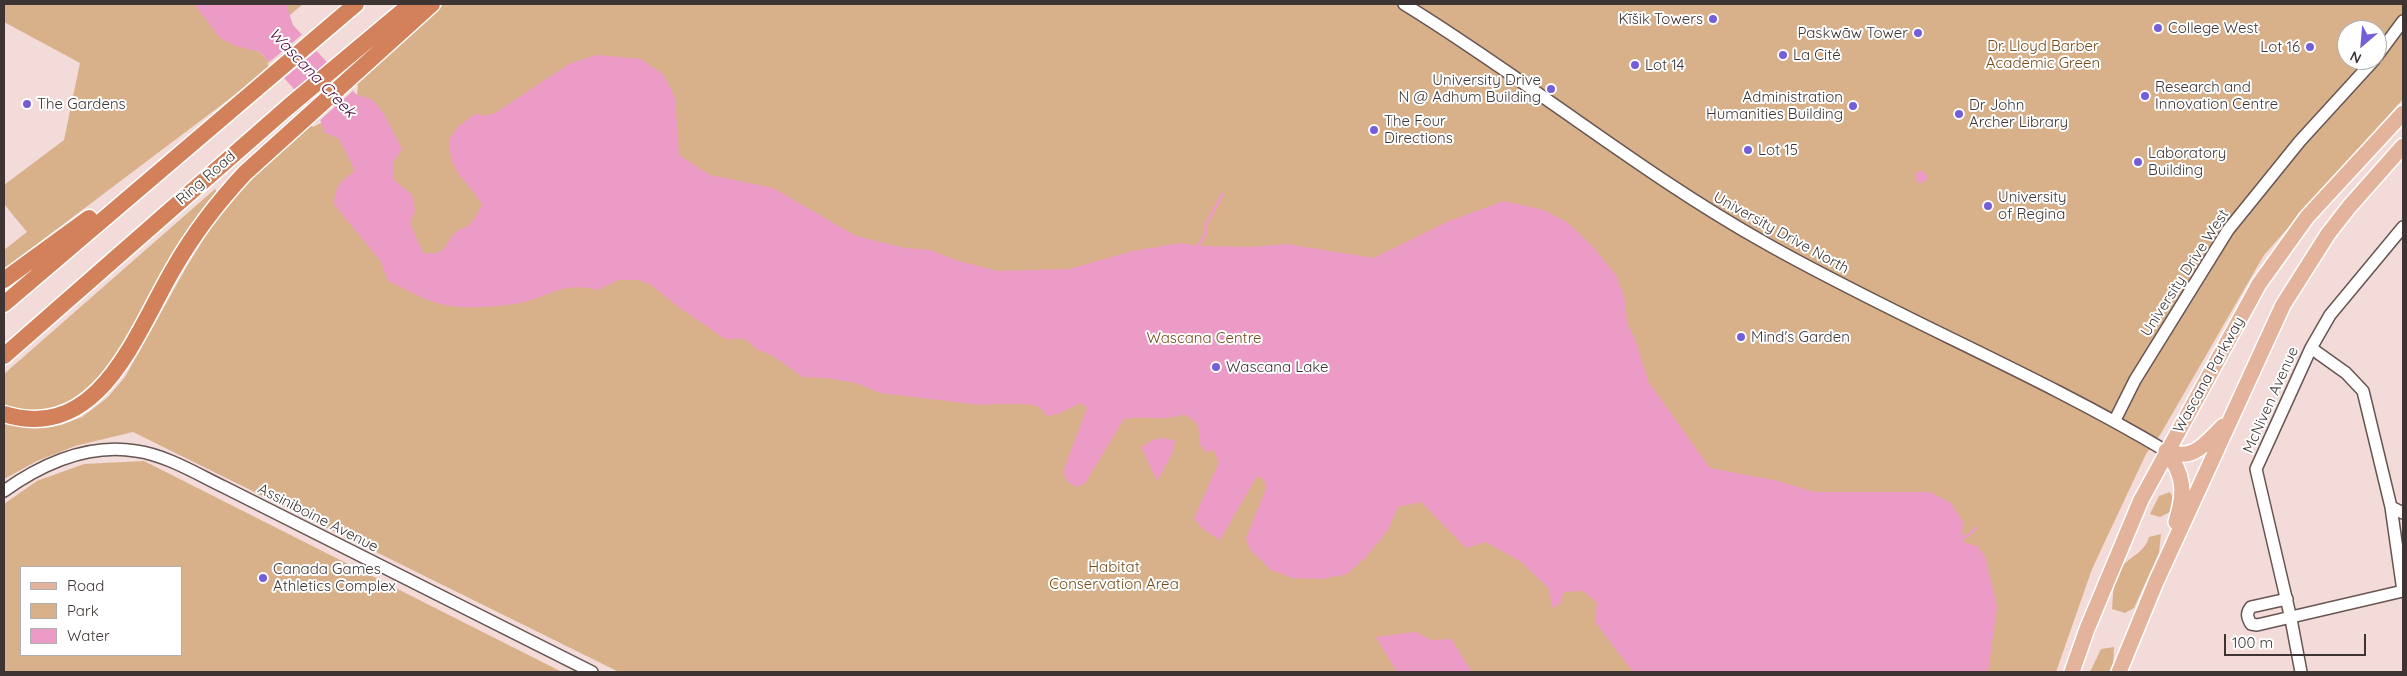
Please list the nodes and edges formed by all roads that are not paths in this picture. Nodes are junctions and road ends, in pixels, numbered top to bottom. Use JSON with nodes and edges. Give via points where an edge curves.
{"nodes":[{"id":1,"x":356,"y":4,"type":"edge"},
{"id":2,"x":411,"y":4,"type":"edge"},
{"id":3,"x":432,"y":4,"type":"edge"},
{"id":4,"x":1404,"y":4,"type":"edge"},
{"id":5,"x":2403,"y":21,"type":"edge"},
{"id":6,"x":2387,"y":43,"type":"edge"},
{"id":7,"x":2365,"y":70,"type":"edge"},
{"id":8,"x":2403,"y":113,"type":"edge"},
{"id":9,"x":196,"y":140,"type":"junction"},
{"id":10,"x":2403,"y":146,"type":"edge"},
{"id":11,"x":2403,"y":227,"type":"edge"},
{"id":12,"x":4,"y":280,"type":"edge"},
{"id":13,"x":4,"y":304,"type":"edge"},
{"id":14,"x":2311,"y":348,"type":"junction"},
{"id":15,"x":4,"y":356,"type":"edge"},
{"id":16,"x":4,"y":414,"type":"edge"},
{"id":17,"x":2115,"y":420,"type":"junction"},
{"id":18,"x":2229,"y":420,"type":"junction"},
{"id":19,"x":2166,"y":451,"type":"junction"},
{"id":20,"x":4,"y":491,"type":"edge"},
{"id":21,"x":2391,"y":507,"type":"junction"},
{"id":22,"x":2403,"y":513,"type":"edge"},
{"id":23,"x":2156,"y":582,"type":"junction"},
{"id":24,"x":2403,"y":591,"type":"edge"},
{"id":25,"x":2286,"y":600,"type":"junction"},
{"id":26,"x":2291,"y":618,"type":"junction"},
{"id":27,"x":592,"y":672,"type":"edge"},
{"id":28,"x":2072,"y":672,"type":"edge"},
{"id":29,"x":2120,"y":672,"type":"edge"},
{"id":30,"x":2301,"y":672,"type":"edge"}],
"edges":[{"from":1,"to":9,"type":"highway"},
{"from":2,"to":15,"type":"highway","name":"Ring Road","via":[[288,107]]},
{"from":3,"to":16,"type":"highway","via":[[245,173],[206,218],[125,356],[101,388],[78,407],[55,417],[28,419]]},
{"from":4,"to":17,"type":"street","name":"University Drive North","via":[[1452,33],[1672,188],[1768,245]]},
{"from":5,"to":6,"type":"street"},
{"from":7,"to":17,"type":"street","name":"University Drive West","via":[[2300,141],[2228,230],[2135,380]]},
{"from":8,"to":19,"type":"main road","name":"Wascana Parkway","via":[[2307,217],[2283,248],[2259,284]]},
{"from":9,"to":12,"type":"highway"},
{"from":9,"to":13,"type":"highway"},
{"from":10,"to":18,"type":"main road","via":[[2349,207],[2307,264],[2282,305]]},
{"from":11,"to":14,"type":"street","name":"McNiven Avenue","via":[[2330,315]]},
{"from":14,"to":21,"type":"street","via":[[2346,373],[2363,391]]},
{"from":14,"to":25,"type":"street","name":"McNiven Avenue","via":[[2256,469]]},
{"from":17,"to":19,"type":"street","name":"University Drive North"},
{"from":18,"to":19,"type":"main road","via":[[2202,447],[2187,455]]},
{"from":18,"to":23,"type":"main road"},
{"from":19,"to":23,"type":"main road","via":[[2181,477],[2183,494]]},
{"from":19,"to":28,"type":"main road","name":"Wascana Parkway","via":[[2140,500],[2114,561]]},
{"from":20,"to":27,"type":"street","name":"Assiniboine Avenue","via":[[31,472],[75,454],[136,451],[163,459]]},
{"from":21,"to":22,"type":"street"},
{"from":21,"to":24,"type":"street"},
{"from":23,"to":29,"type":"main road"},
{"from":24,"to":26,"type":"street"},
{"from":25,"to":26,"type":"street","name":"McNiven Avenue"},
{"from":25,"to":26,"type":"street","via":[[2251,607],[2247,618],[2251,624],[2257,625]]},
{"from":26,"to":30,"type":"street","name":"McNiven Avenue"}]}
